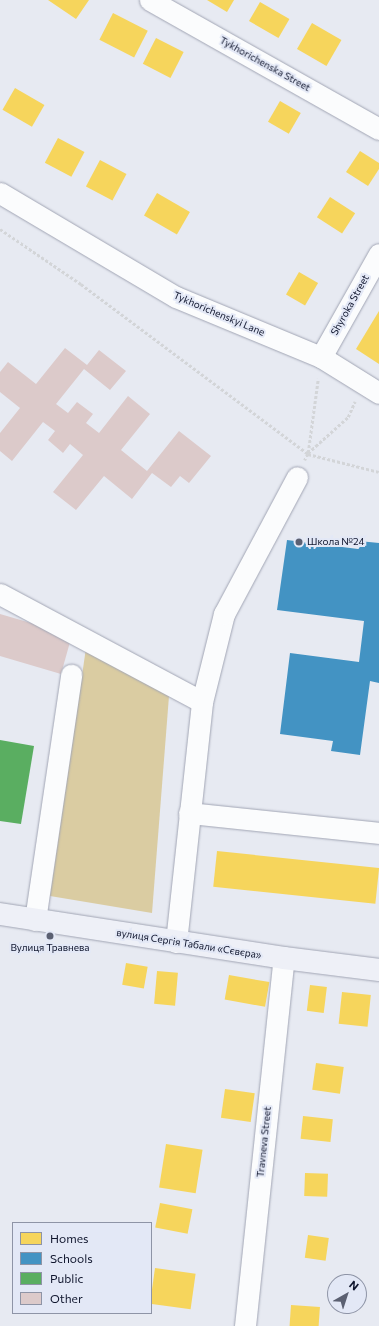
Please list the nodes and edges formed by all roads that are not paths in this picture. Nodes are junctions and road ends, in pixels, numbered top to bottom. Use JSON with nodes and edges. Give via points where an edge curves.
{"nodes":[{"id":1,"x":150,"y":0,"type":"edge"},
{"id":2,"x":379,"y":128,"type":"edge"},
{"id":3,"x":0,"y":193,"type":"edge"},
{"id":4,"x":379,"y":254,"type":"edge"},
{"id":5,"x":321,"y":357,"type":"junction"},
{"id":6,"x":379,"y":393,"type":"edge"},
{"id":7,"x":297,"y":477,"type":"road end"},
{"id":8,"x":0,"y":594,"type":"edge"},
{"id":9,"x":71,"y":676,"type":"dead end"},
{"id":10,"x":202,"y":702,"type":"junction"},
{"id":11,"x":189,"y":812,"type":"junction"},
{"id":12,"x":379,"y":833,"type":"edge"},
{"id":13,"x":0,"y":914,"type":"edge"},
{"id":14,"x":35,"y":920,"type":"junction"},
{"id":15,"x":176,"y":942,"type":"junction"},
{"id":16,"x":284,"y":958,"type":"junction"},
{"id":17,"x":379,"y":970,"type":"edge"},
{"id":18,"x":245,"y":1326,"type":"edge"}],
"edges":[{"from":1,"to":2,"type":"street","name":"Tykhorichenska Street"},
{"from":3,"to":5,"type":"street","name":"Tykhorichenskyi Lane","via":[[176,298]]},
{"from":4,"to":5,"type":"street","name":"Shyroka Street"},
{"from":5,"to":6,"type":"street","name":"Tykhorichenskyi Lane"},
{"from":7,"to":10,"type":"street","via":[[224,614]]},
{"from":8,"to":10,"type":"street"},
{"from":9,"to":14,"type":"street"},
{"from":10,"to":11,"type":"street"},
{"from":11,"to":12,"type":"street"},
{"from":11,"to":15,"type":"street"},
{"from":13,"to":14,"type":"main road","name":"вулиця Сергія Табали «Сєвєра»"},
{"from":14,"to":15,"type":"main road","name":"вулиця Сергія Табали «Сєвєра»"},
{"from":15,"to":16,"type":"main road","name":"вулиця Сергія Табали «Сєвєра»"},
{"from":16,"to":17,"type":"main road","name":"вулиця Сергія Табали «Сєвєра»"},
{"from":16,"to":18,"type":"street","name":"Travneva Street"}]}
